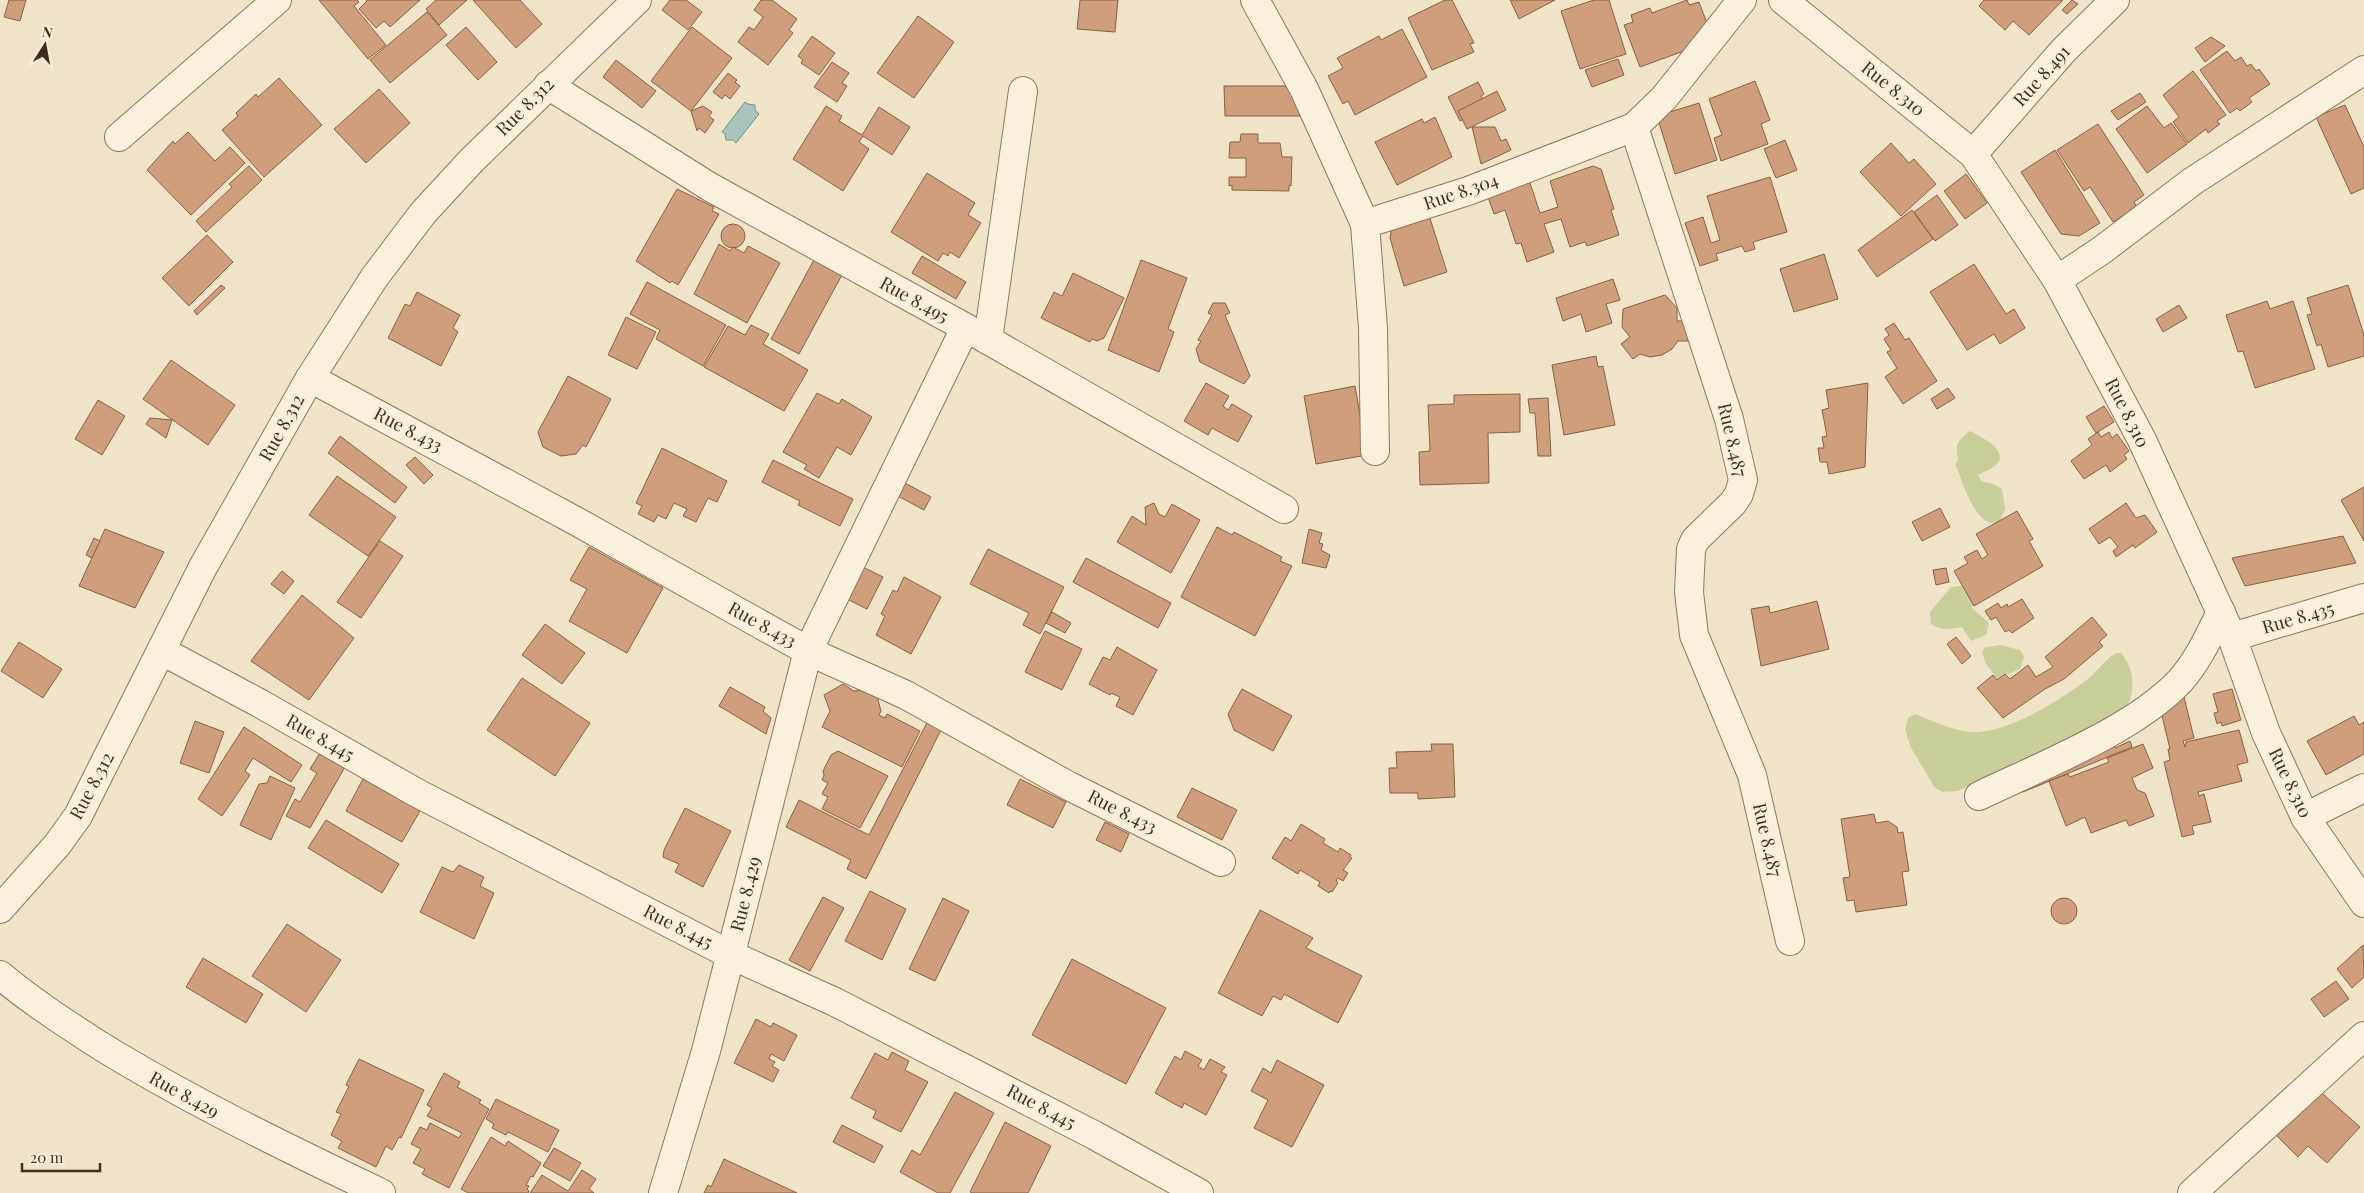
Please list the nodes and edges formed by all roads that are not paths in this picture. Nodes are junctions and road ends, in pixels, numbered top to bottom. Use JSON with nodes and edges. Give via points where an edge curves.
{"nodes":[{"id":1,"x":277,"y":0,"type":"edge"},
{"id":2,"x":637,"y":0,"type":"edge"},
{"id":3,"x":1255,"y":0,"type":"edge"},
{"id":4,"x":1742,"y":0,"type":"edge"},
{"id":5,"x":1783,"y":0,"type":"edge"},
{"id":6,"x":2115,"y":0,"type":"edge"},
{"id":7,"x":2364,"y":70,"type":"edge"},
{"id":8,"x":548,"y":85,"type":"junction"},
{"id":9,"x":1023,"y":91,"type":"dead end"},
{"id":10,"x":1634,"y":127,"type":"junction"},
{"id":11,"x":119,"y":137,"type":"dead end"},
{"id":12,"x":1972,"y":154,"type":"junction"},
{"id":13,"x":1365,"y":224,"type":"junction"},
{"id":14,"x":2057,"y":280,"type":"junction"},
{"id":15,"x":976,"y":334,"type":"junction"},
{"id":16,"x":310,"y":378,"type":"junction"},
{"id":17,"x":1375,"y":451,"type":"dead end"},
{"id":18,"x":1284,"y":508,"type":"dead end"},
{"id":19,"x":2364,"y":598,"type":"edge"},
{"id":20,"x":2221,"y":612,"type":"junction"},
{"id":21,"x":2232,"y":637,"type":"junction"},
{"id":22,"x":162,"y":650,"type":"junction"},
{"id":23,"x":808,"y":651,"type":"junction"},
{"id":24,"x":2364,"y":788,"type":"edge"},
{"id":25,"x":1979,"y":796,"type":"dead end"},
{"id":26,"x":2305,"y":817,"type":"junction"},
{"id":27,"x":1221,"y":862,"type":"dead end"},
{"id":28,"x":2364,"y":903,"type":"edge"},
{"id":29,"x":0,"y":909,"type":"edge"},
{"id":30,"x":1790,"y":941,"type":"dead end"},
{"id":31,"x":731,"y":955,"type":"junction"},
{"id":32,"x":0,"y":975,"type":"edge"},
{"id":33,"x":2364,"y":1036,"type":"edge"},
{"id":34,"x":381,"y":1193,"type":"edge"},
{"id":35,"x":663,"y":1193,"type":"edge"},
{"id":36,"x":1200,"y":1193,"type":"edge"},
{"id":37,"x":2192,"y":1193,"type":"edge"}],
"edges":[{"from":1,"to":11,"type":"street"},
{"from":2,"to":8,"type":"street","name":"Rue 8.312"},
{"from":3,"to":13,"type":"street","via":[[1304,89]]},
{"from":4,"to":10,"type":"street","name":"Rue 8.304","via":[[1664,98]]},
{"from":5,"to":12,"type":"street","name":"Rue 8.310"},
{"from":6,"to":12,"type":"street","name":"Rue 8.491","via":[[2064,50]]},
{"from":7,"to":14,"type":"street","via":[[2193,181]]},
{"from":8,"to":15,"type":"street","name":"Rue 8.495","via":[[710,187]]},
{"from":8,"to":16,"type":"street","name":"Rue 8.312","via":[[424,213],[374,278]]},
{"from":9,"to":15,"type":"street","name":"Rue 8.429"},
{"from":10,"to":13,"type":"street","name":"Rue 8.304","via":[[1468,191]]},
{"from":10,"to":30,"type":"street","name":"Rue 8.487","via":[[1729,419],[1743,480],[1733,503],[1695,540],[1691,549],[1689,592],[1694,635],[1752,775]]},
{"from":12,"to":14,"type":"street","name":"Rue 8.310"},
{"from":13,"to":17,"type":"street","via":[[1373,328]]},
{"from":14,"to":20,"type":"street","name":"Rue 8.310","via":[[2142,440]]},
{"from":15,"to":18,"type":"street","name":"Rue 8.495"},
{"from":15,"to":23,"type":"street","name":"Rue 8.429"},
{"from":16,"to":22,"type":"street","name":"Rue 8.312","via":[[203,567]]},
{"from":16,"to":23,"type":"street","name":"Rue 8.433"},
{"from":19,"to":21,"type":"street","name":"Rue 8.435"},
{"from":20,"to":21,"type":"street","name":"Rue 8.310"},
{"from":20,"to":25,"type":"street","via":[[2200,654],[2180,680],[2147,710],[2083,746]]},
{"from":21,"to":26,"type":"street","name":"Rue 8.310","via":[[2266,733]]},
{"from":22,"to":29,"type":"street","name":"Rue 8.312","via":[[78,816]]},
{"from":22,"to":31,"type":"street","name":"Rue 8.445","via":[[417,793]]},
{"from":23,"to":27,"type":"street","name":"Rue 8.433","via":[[906,695],[1069,786]]},
{"from":23,"to":31,"type":"street","name":"Rue 8.429"},
{"from":24,"to":26,"type":"street"},
{"from":26,"to":28,"type":"street","name":"Rue 8.310"},
{"from":31,"to":35,"type":"street","name":"Rue 8.429"},
{"from":31,"to":36,"type":"street","name":"Rue 8.445","via":[[844,1006]]},
{"from":32,"to":34,"type":"street","name":"Rue 8.429","via":[[59,1019],[152,1078],[230,1120]]},
{"from":33,"to":37,"type":"street"}]}
